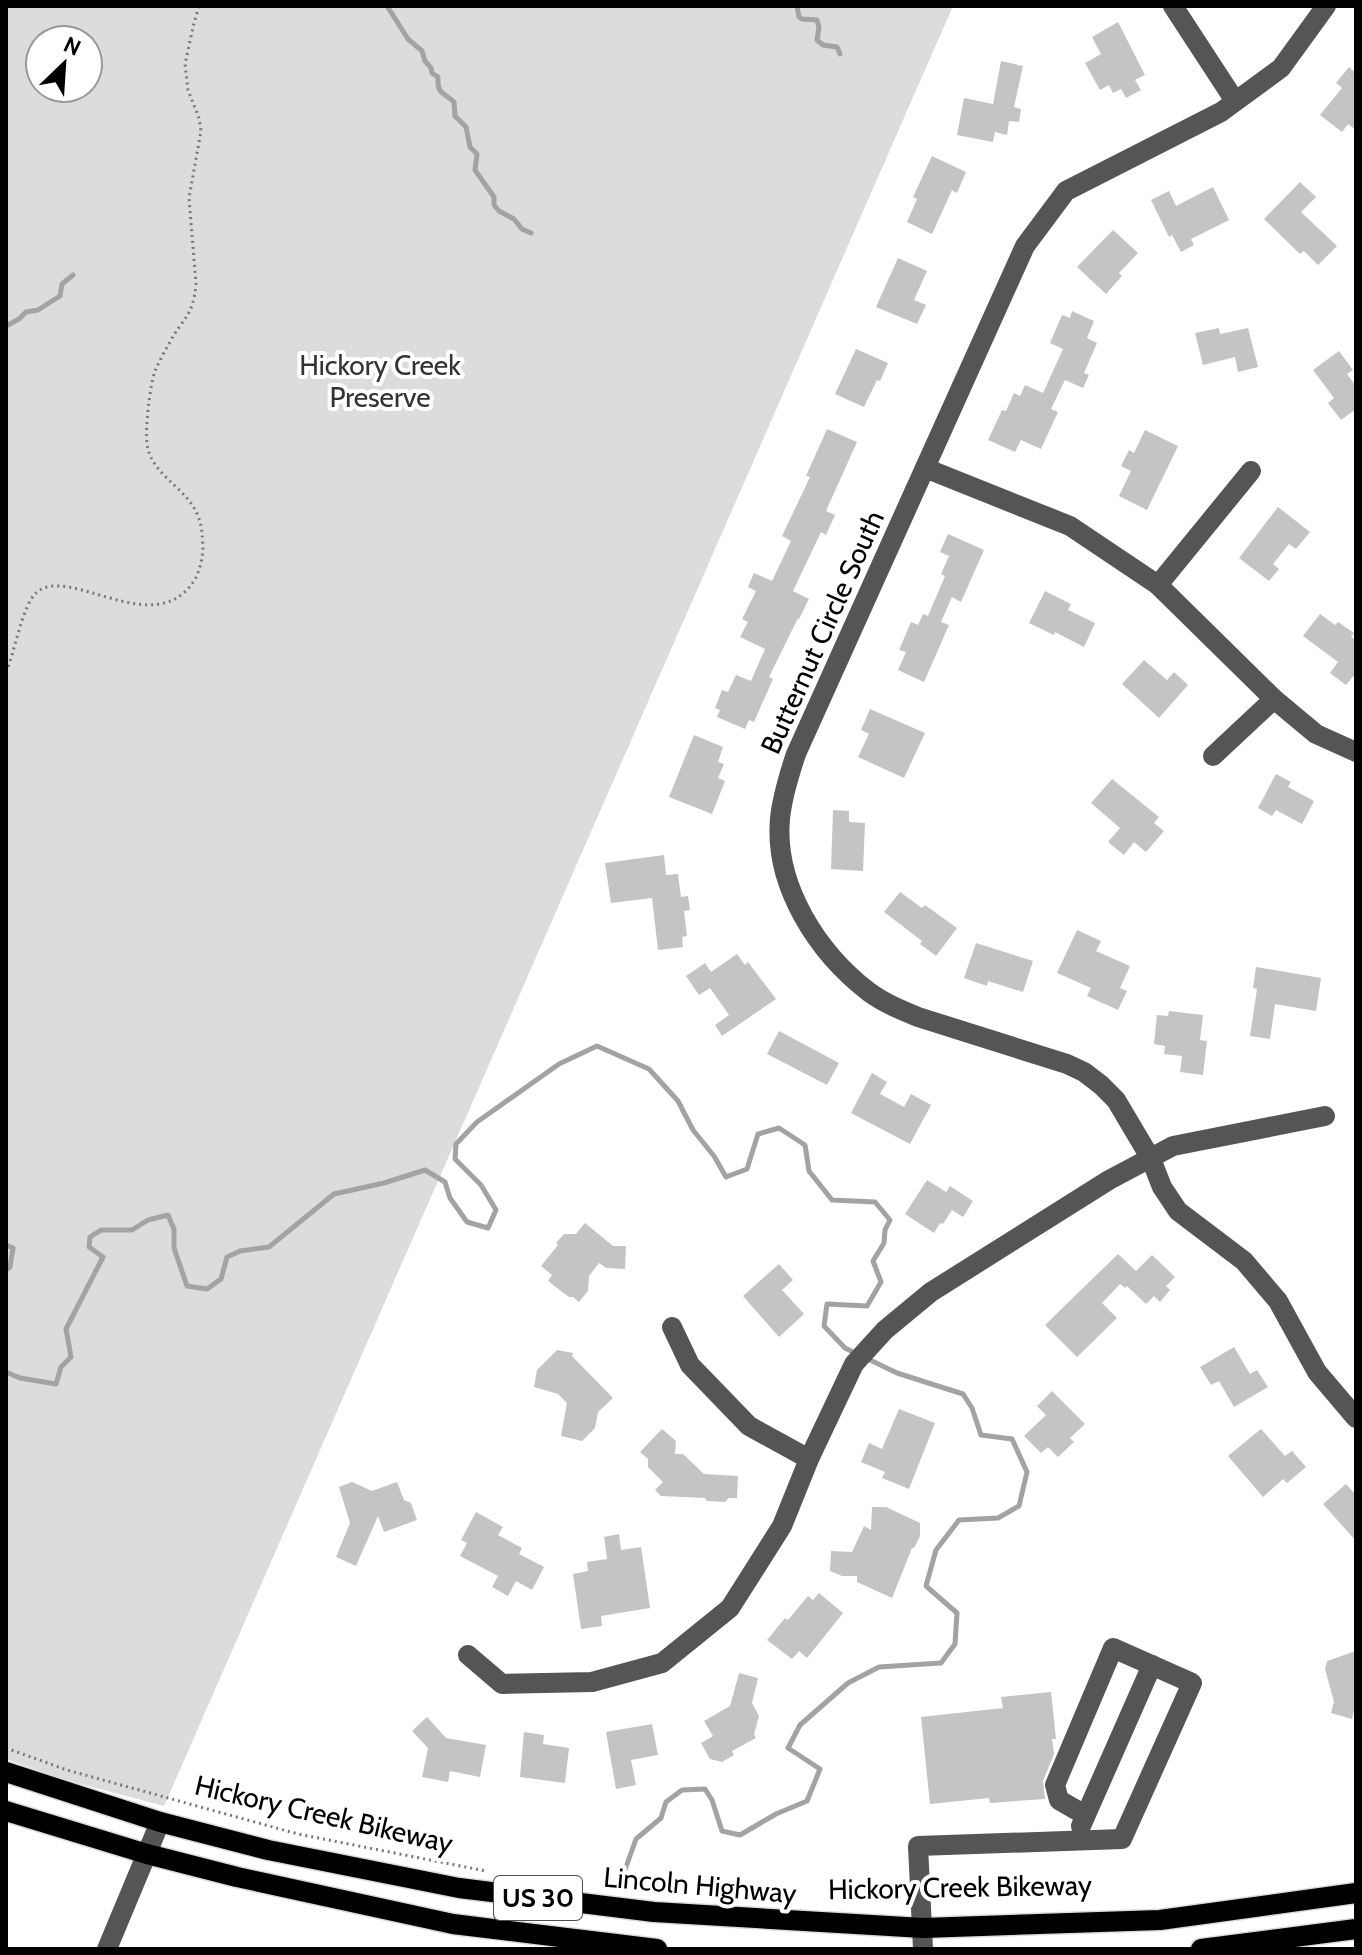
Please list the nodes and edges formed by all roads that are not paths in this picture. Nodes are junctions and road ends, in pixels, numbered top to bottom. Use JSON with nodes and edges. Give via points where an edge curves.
{"nodes":[{"id":1,"x":1173,"y":6,"type":"edge"},
{"id":2,"x":1326,"y":6,"type":"edge"},
{"id":3,"x":1235,"y":101,"type":"junction"},
{"id":4,"x":925,"y":468,"type":"junction"},
{"id":5,"x":1251,"y":471,"type":"dead end"},
{"id":6,"x":1158,"y":585,"type":"junction"},
{"id":7,"x":1274,"y":699,"type":"junction"},
{"id":8,"x":1356,"y":752,"type":"edge"},
{"id":9,"x":1213,"y":756,"type":"dead end"},
{"id":10,"x":1325,"y":1116,"type":"dead end"},
{"id":11,"x":1151,"y":1159,"type":"junction"},
{"id":12,"x":672,"y":1327,"type":"dead end"},
{"id":13,"x":1356,"y":1418,"type":"edge"},
{"id":14,"x":809,"y":1459,"type":"junction"},
{"id":15,"x":468,"y":1655,"type":"dead end"},
{"id":16,"x":1152,"y":1665,"type":"junction"},
{"id":17,"x":6,"y":1772,"type":"edge"},
{"id":18,"x":6,"y":1811,"type":"edge"},
{"id":19,"x":1085,"y":1815,"type":"junction"},
{"id":20,"x":160,"y":1822,"type":"junction"},
{"id":21,"x":1076,"y":1841,"type":"junction"},
{"id":22,"x":147,"y":1854,"type":"junction"},
{"id":23,"x":1356,"y":1893,"type":"edge"},
{"id":24,"x":923,"y":1928,"type":"junction"},
{"id":25,"x":1356,"y":1929,"type":"edge"},
{"id":26,"x":107,"y":1949,"type":"edge"},
{"id":27,"x":657,"y":1949,"type":"edge"},
{"id":28,"x":923,"y":1949,"type":"edge"},
{"id":29,"x":1201,"y":1949,"type":"edge"}],
"edges":[{"from":1,"to":3,"type":"street"},
{"from":2,"to":3,"type":"street","name":"Butternut Circle South","via":[[1281,68]]},
{"from":3,"to":4,"type":"street","name":"Butternut Circle South","via":[[1066,191],[1025,246]]},
{"from":4,"to":6,"type":"street","via":[[1070,526]]},
{"from":4,"to":11,"type":"street","name":"Butternut Circle South","via":[[787,782],[780,842],[791,892],[827,952],[871,994],[918,1017],[1084,1072],[1116,1100]]},
{"from":5,"to":6,"type":"street"},
{"from":6,"to":7,"type":"street"},
{"from":7,"to":8,"type":"street","via":[[1316,734]]},
{"from":7,"to":9,"type":"street"},
{"from":10,"to":11,"type":"street","via":[[1173,1146]]},
{"from":11,"to":13,"type":"street","name":"Butternut Circle South","via":[[1178,1211],[1244,1261],[1278,1301],[1317,1372]]},
{"from":11,"to":14,"type":"street","via":[[931,1292],[885,1330],[854,1364]]},
{"from":12,"to":14,"type":"street","via":[[690,1365],[749,1426]]},
{"from":14,"to":15,"type":"street","via":[[782,1526],[730,1608],[662,1663],[592,1682],[502,1684]]},
{"from":16,"to":19,"type":"street"},
{"from":16,"to":19,"type":"street","via":[[1113,1648],[1055,1785],[1059,1800]]},
{"from":16,"to":21,"type":"street","via":[[1192,1683],[1122,1839]]},
{"from":17,"to":20,"type":"main road","name":"Lincoln Highway","number":"US 30"},
{"from":18,"to":22,"type":"main road","number":"US 30"},
{"from":19,"to":21,"type":"street"},
{"from":20,"to":22,"type":"street"},
{"from":20,"to":24,"type":"main road","name":"Lincoln Highway","number":"US 30","via":[[268,1850],[459,1888],[654,1912]]},
{"from":21,"to":24,"type":"street","via":[[918,1846]]},
{"from":22,"to":26,"type":"street"},
{"from":22,"to":27,"type":"main road","number":"US 30","via":[[453,1924]]},
{"from":23,"to":24,"type":"main road","name":"Lincoln Highway","number":"US 30","via":[[1160,1920]]},
{"from":24,"to":28,"type":"street"},
{"from":25,"to":29,"type":"main road"}]}
